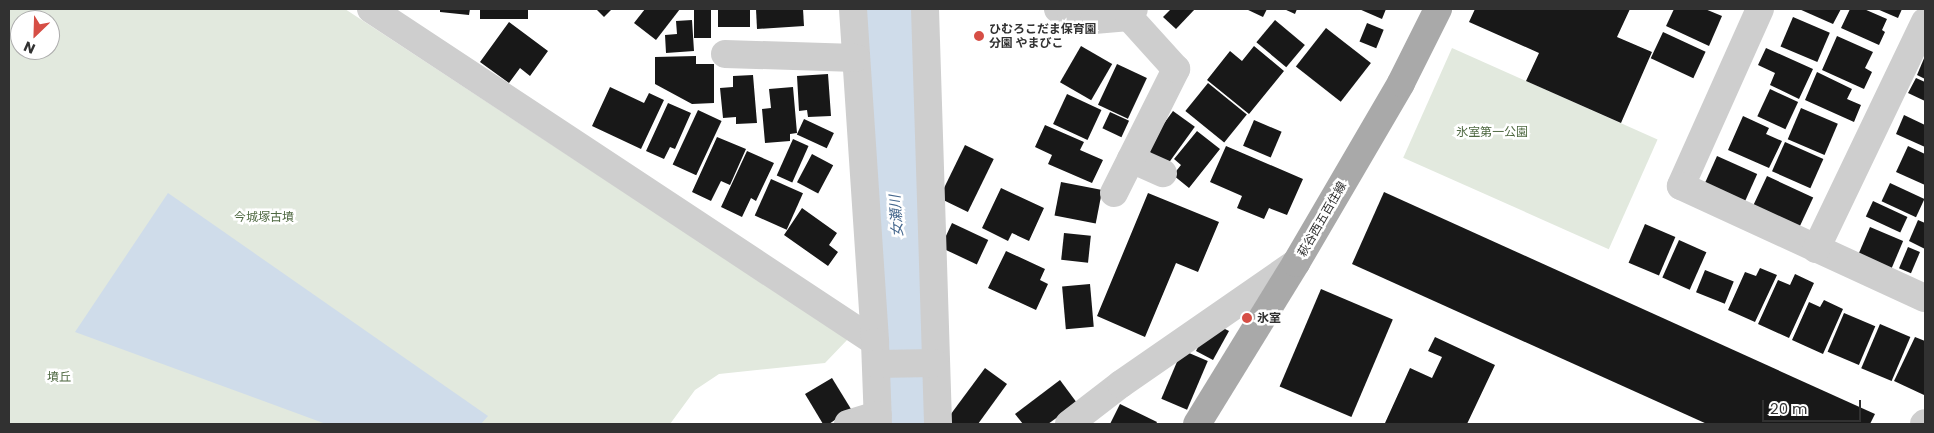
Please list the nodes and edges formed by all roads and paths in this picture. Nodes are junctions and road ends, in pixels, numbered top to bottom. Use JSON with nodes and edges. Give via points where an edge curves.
{"nodes":[{"id":1,"x":853,"y":9,"type":"edge"},
{"id":2,"x":925,"y":9,"type":"edge"},
{"id":3,"x":1058,"y":9,"type":"edge"},
{"id":4,"x":1438,"y":9,"type":"edge"},
{"id":5,"x":1760,"y":9,"type":"edge"},
{"id":6,"x":383,"y":13,"type":"edge"},
{"id":7,"x":1132,"y":13,"type":"edge"},
{"id":8,"x":1925,"y":22,"type":"edge"},
{"id":9,"x":725,"y":54,"type":"dead end"},
{"id":10,"x":856,"y":58,"type":"junction"},
{"id":11,"x":1131,"y":158,"type":"junction"},
{"id":12,"x":1163,"y":172,"type":"dead end"},
{"id":13,"x":1114,"y":194,"type":"dead end"},
{"id":14,"x":1816,"y":249,"type":"junction"},
{"id":15,"x":1296,"y":263,"type":"junction"},
{"id":16,"x":1925,"y":298,"type":"edge"},
{"id":17,"x":876,"y":353,"type":"junction"},
{"id":18,"x":935,"y":363,"type":"junction"},
{"id":19,"x":878,"y":420,"type":"edge"},
{"id":20,"x":848,"y":424,"type":"edge"},
{"id":21,"x":938,"y":424,"type":"edge"},
{"id":22,"x":1070,"y":424,"type":"edge"},
{"id":23,"x":1199,"y":424,"type":"edge"}],
"edges":[{"from":1,"to":10,"type":"street"},
{"from":2,"to":18,"type":"street"},
{"from":3,"to":7,"type":"street","via":[[1071,17],[1094,20]]},
{"from":4,"to":15,"type":"main road","name":"萩谷西五百住線","via":[[1401,83]]},
{"from":5,"to":14,"type":"street","via":[[1681,186]]},
{"from":6,"to":17,"type":"street"},
{"from":7,"to":11,"type":"street","via":[[1176,69]]},
{"from":8,"to":14,"type":"street"},
{"from":9,"to":10,"type":"street"},
{"from":10,"to":17,"type":"street"},
{"from":11,"to":12,"type":"street"},
{"from":11,"to":13,"type":"street"},
{"from":14,"to":16,"type":"street"},
{"from":15,"to":22,"type":"street","via":[[1121,384]]},
{"from":15,"to":23,"type":"main road","name":"萩谷西五百住線"},
{"from":17,"to":18,"type":"street"},
{"from":17,"to":19,"type":"street"},
{"from":18,"to":21,"type":"street"},
{"from":19,"to":20,"type":"street"}]}
